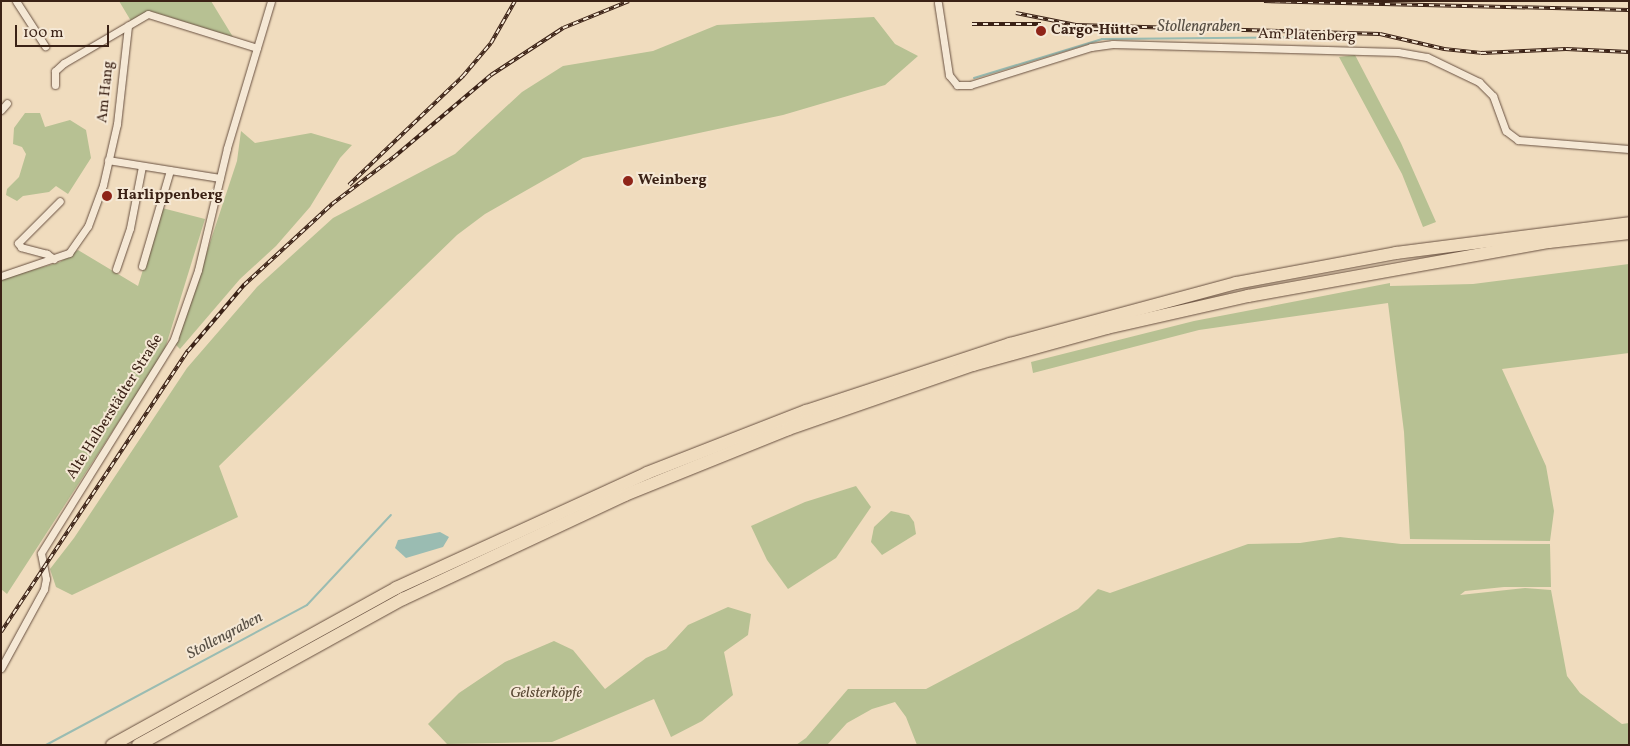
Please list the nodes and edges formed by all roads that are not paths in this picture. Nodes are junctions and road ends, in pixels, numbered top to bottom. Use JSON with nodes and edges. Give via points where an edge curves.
{"nodes":[{"id":1,"x":16,"y":1,"type":"edge"},
{"id":2,"x":271,"y":1,"type":"edge"},
{"id":3,"x":938,"y":3,"type":"dead end"},
{"id":4,"x":128,"y":26,"type":"junction"},
{"id":5,"x":45,"y":46,"type":"dead end"},
{"id":6,"x":257,"y":48,"type":"junction"},
{"id":7,"x":55,"y":85,"type":"dead end"},
{"id":8,"x":7,"y":103,"type":"dead end"},
{"id":9,"x":1,"y":110,"type":"edge"},
{"id":10,"x":1629,"y":149,"type":"edge"},
{"id":11,"x":108,"y":160,"type":"junction"},
{"id":12,"x":142,"y":166,"type":"junction"},
{"id":13,"x":170,"y":170,"type":"junction"},
{"id":14,"x":220,"y":178,"type":"junction"},
{"id":15,"x":60,"y":201,"type":"dead end"},
{"id":16,"x":1629,"y":223,"type":"edge"},
{"id":17,"x":1629,"y":233,"type":"edge"},
{"id":18,"x":54,"y":259,"type":"junction"},
{"id":19,"x":142,"y":266,"type":"dead end"},
{"id":20,"x":116,"y":269,"type":"dead end"},
{"id":21,"x":1,"y":276,"type":"edge"},
{"id":22,"x":1,"y":668,"type":"edge"},
{"id":23,"x":112,"y":745,"type":"edge"},
{"id":24,"x":138,"y":745,"type":"edge"}],
"edges":[{"from":1,"to":5,"type":"street"},
{"from":2,"to":6,"type":"street","name":"Alte Halberstädter Straße"},
{"from":3,"to":10,"type":"street","name":"Am Platenberg","via":[[952,80],[956,84],[970,85],[1091,47],[1113,44],[1398,52],[1427,57],[1479,82],[1493,96],[1506,131],[1518,140]]},
{"from":4,"to":6,"type":"street","name":"Am Hang","via":[[152,14]]},
{"from":4,"to":7,"type":"street","name":"Am Hang","via":[[58,67]]},
{"from":4,"to":11,"type":"street","name":"Am Hang","via":[[117,124]]},
{"from":6,"to":14,"type":"street","name":"Alte Halberstädter Straße"},
{"from":8,"to":9,"type":"street"},
{"from":11,"to":12,"type":"street"},
{"from":11,"to":18,"type":"street","name":"Am Hang","via":[[88,226],[75,248]]},
{"from":12,"to":13,"type":"street"},
{"from":12,"to":20,"type":"street","via":[[130,228]]},
{"from":13,"to":14,"type":"street"},
{"from":13,"to":19,"type":"street"},
{"from":14,"to":22,"type":"street","name":"Alte Halberstädter Straße","via":[[198,270],[174,339],[41,554],[46,578],[44,589]]},
{"from":15,"to":18,"type":"street","via":[[18,243],[21,248],[48,254]]},
{"from":16,"to":23,"type":"highway","via":[[1396,253],[1236,283],[1002,346],[806,411],[647,473],[396,588]]},
{"from":17,"to":24,"type":"highway","via":[[1549,242],[1248,296],[1107,328],[964,368],[788,429],[626,495],[403,599]]},
{"from":18,"to":21,"type":"street","name":"Am Hang"}]}
